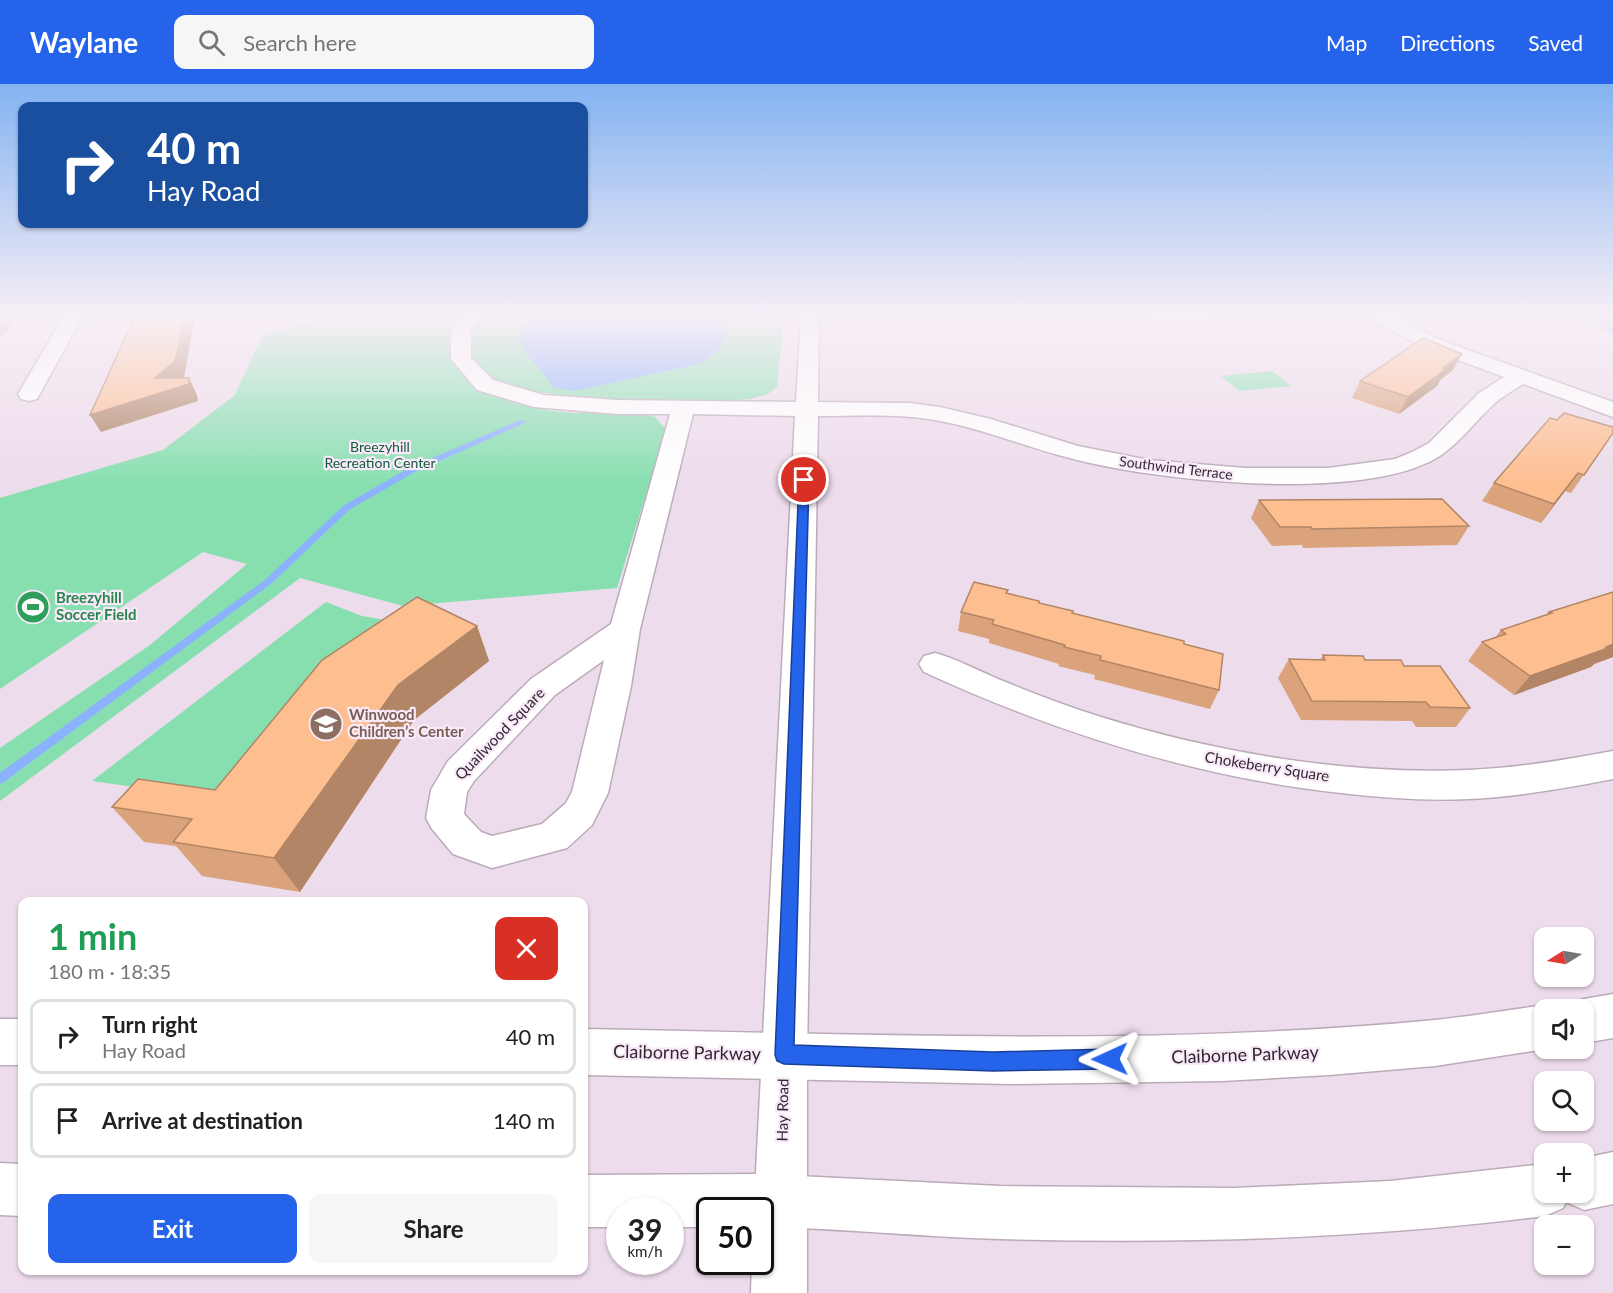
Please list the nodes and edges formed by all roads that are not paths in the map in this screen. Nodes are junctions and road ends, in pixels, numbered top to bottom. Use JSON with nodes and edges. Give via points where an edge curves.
{"nodes":[{"id":1,"x":41,"y":372,"type":"edge"},
{"id":2,"x":473,"y":372,"type":"edge"},
{"id":3,"x":808,"y":372,"type":"edge"},
{"id":4,"x":1511,"y":372,"type":"edge"},
{"id":5,"x":1521,"y":376,"type":"junction"},
{"id":6,"x":29,"y":394,"type":"dead end"},
{"id":7,"x":685,"y":408,"type":"junction"},
{"id":8,"x":806,"y":408,"type":"junction"},
{"id":9,"x":1613,"y":410,"type":"edge"},
{"id":10,"x":625,"y":629,"type":"junction"},
{"id":11,"x":935,"y":664,"type":"dead end"},
{"id":12,"x":1613,"y":765,"type":"edge"},
{"id":13,"x":1613,"y":1016,"type":"edge"},
{"id":14,"x":1594,"y":1019,"type":"edge"},
{"id":15,"x":1534,"y":1029,"type":"edge"},
{"id":16,"x":0,"y":1042,"type":"edge"},
{"id":17,"x":18,"y":1042,"type":"edge"},
{"id":18,"x":588,"y":1052,"type":"edge"},
{"id":19,"x":784,"y":1055,"type":"junction"},
{"id":20,"x":1613,"y":1178,"type":"edge"},
{"id":21,"x":1594,"y":1182,"type":"edge"},
{"id":22,"x":0,"y":1189,"type":"edge"},
{"id":23,"x":18,"y":1190,"type":"edge"},
{"id":24,"x":1534,"y":1191,"type":"edge"},
{"id":25,"x":588,"y":1201,"type":"edge"},
{"id":26,"x":782,"y":1201,"type":"junction"},
{"id":27,"x":779,"y":1293,"type":"edge"}],
"edges":[{"from":1,"to":6,"type":"street"},
{"from":2,"to":7,"type":"street","via":[[485,385],[542,402]]},
{"from":3,"to":8,"type":"street","name":"Hay Road"},
{"from":4,"to":5,"type":"street"},
{"from":5,"to":8,"type":"street","name":"Southwind Terrace","via":[[1487,398],[1437,447],[1421,457],[1401,465],[1328,475],[1245,475],[1149,467],[1074,452],[940,414]]},
{"from":5,"to":9,"type":"street"},
{"from":7,"to":8,"type":"street"},
{"from":7,"to":10,"type":"street","name":"Quailwood Square"},
{"from":8,"to":19,"type":"street","name":"Hay Road"},
{"from":10,"to":10,"type":"street","name":"Quailwood Square","via":[[543,687],[461,771],[449,790],[445,818],[467,843],[492,852],[518,847],[553,837],[579,814],[590,793]]},
{"from":11,"to":12,"type":"street","name":"Chokeberry Square","via":[[1071,722],[1231,764],[1316,777],[1401,784],[1482,784]]},
{"from":13,"to":14,"type":"street"},
{"from":15,"to":19,"type":"street","name":"Claiborne Parkway","via":[[1436,1043],[1275,1056],[993,1062]]},
{"from":16,"to":17,"type":"street"},
{"from":18,"to":19,"type":"street","name":"Claiborne Parkway"},
{"from":19,"to":26,"type":"street","name":"Hay Road"},
{"from":20,"to":21,"type":"street"},
{"from":22,"to":23,"type":"street"},
{"from":24,"to":26,"type":"street","via":[[1322,1211],[1108,1214],[921,1210]]},
{"from":25,"to":26,"type":"street"},
{"from":26,"to":27,"type":"street","name":"Hay Road"}]}
